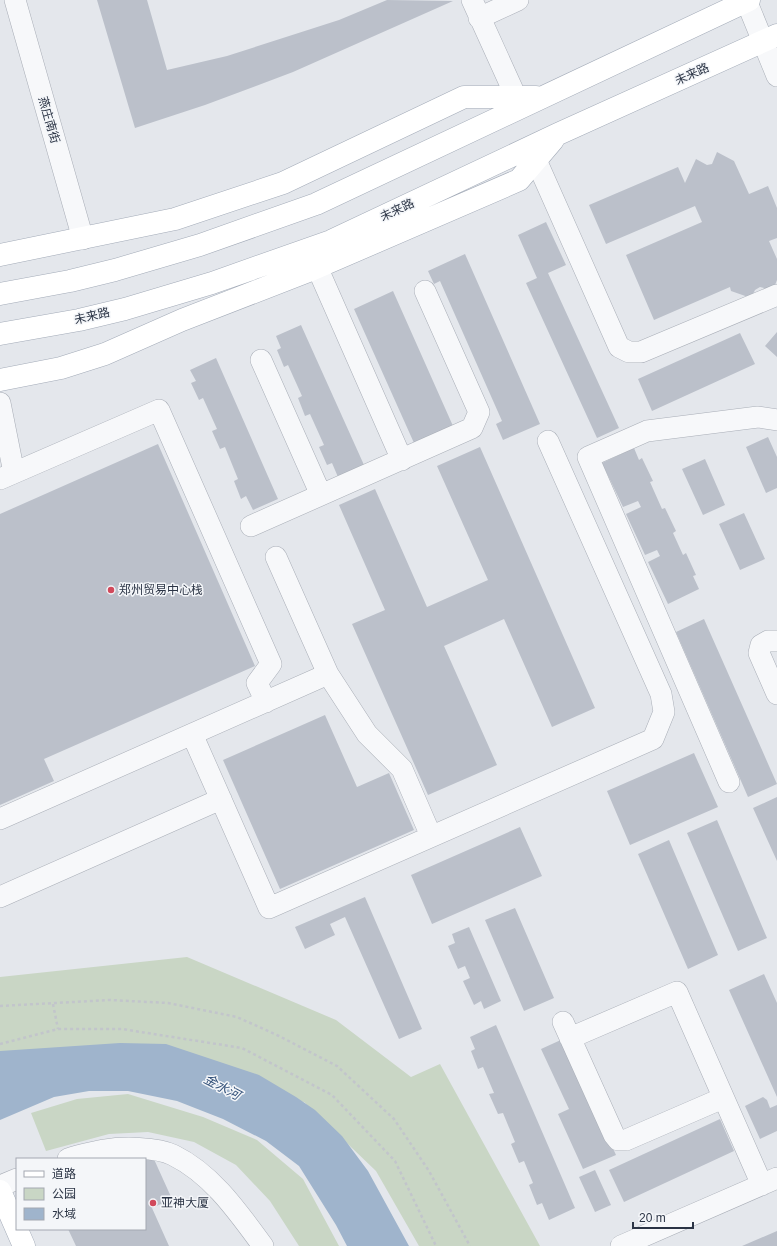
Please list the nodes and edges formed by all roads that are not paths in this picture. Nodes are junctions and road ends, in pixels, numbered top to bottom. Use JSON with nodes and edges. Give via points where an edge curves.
{"nodes":[{"id":1,"x":15,"y":0,"type":"edge"},
{"id":2,"x":518,"y":0,"type":"edge"},
{"id":3,"x":747,"y":0,"type":"edge"},
{"id":4,"x":476,"y":9,"type":"edge"},
{"id":5,"x":770,"y":38,"type":"edge"},
{"id":6,"x":777,"y":76,"type":"edge"},
{"id":7,"x":516,"y":97,"type":"junction"},
{"id":8,"x":544,"y":97,"type":"junction"},
{"id":9,"x":558,"y":134,"type":"junction"},
{"id":10,"x":536,"y":160,"type":"junction"},
{"id":11,"x":83,"y":239,"type":"junction"},
{"id":12,"x":0,"y":255,"type":"edge"},
{"id":13,"x":317,"y":267,"type":"junction"},
{"id":14,"x":425,"y":291,"type":"dead end"},
{"id":15,"x":0,"y":294,"type":"edge"},
{"id":16,"x":777,"y":295,"type":"edge"},
{"id":17,"x":0,"y":334,"type":"edge"},
{"id":18,"x":261,"y":360,"type":"dead end"},
{"id":19,"x":0,"y":380,"type":"edge"},
{"id":20,"x":0,"y":404,"type":"edge"},
{"id":21,"x":777,"y":420,"type":"edge"},
{"id":22,"x":548,"y":440,"type":"dead end"},
{"id":23,"x":402,"y":460,"type":"junction"},
{"id":24,"x":7,"y":476,"type":"edge"},
{"id":25,"x":321,"y":495,"type":"junction"},
{"id":26,"x":250,"y":526,"type":"dead end"},
{"id":27,"x":276,"y":557,"type":"dead end"},
{"id":28,"x":777,"y":641,"type":"edge"},
{"id":29,"x":328,"y":674,"type":"junction"},
{"id":30,"x":777,"y":694,"type":"edge"},
{"id":31,"x":266,"y":702,"type":"junction"},
{"id":32,"x":192,"y":734,"type":"junction"},
{"id":33,"x":729,"y":782,"type":"dead end"},
{"id":34,"x":221,"y":799,"type":"junction"},
{"id":35,"x":0,"y":819,"type":"edge"},
{"id":36,"x":432,"y":836,"type":"junction"},
{"id":37,"x":0,"y":896,"type":"edge"},
{"id":38,"x":723,"y":1098,"type":"junction"},
{"id":39,"x":71,"y":1158,"type":"edge"},
{"id":40,"x":16,"y":1179,"type":"edge"},
{"id":41,"x":770,"y":1181,"type":"edge"},
{"id":42,"x":0,"y":1186,"type":"edge"},
{"id":43,"x":0,"y":1191,"type":"edge"},
{"id":44,"x":16,"y":1228,"type":"edge"},
{"id":45,"x":17,"y":1230,"type":"edge"},
{"id":46,"x":634,"y":1244,"type":"edge"},
{"id":47,"x":24,"y":1246,"type":"edge"},
{"id":48,"x":263,"y":1246,"type":"edge"}],
"edges":[{"from":1,"to":11,"type":"street","name":"燕庄南街"},
{"from":2,"to":4,"type":"street"},
{"from":3,"to":5,"type":"street"},
{"from":3,"to":8,"type":"main road"},
{"from":4,"to":7,"type":"street"},
{"from":5,"to":6,"type":"street"},
{"from":5,"to":9,"type":"main road","name":"未来路"},
{"from":7,"to":8,"type":"main road"},
{"from":7,"to":11,"type":"main road","via":[[464,97],[283,183],[175,219]]},
{"from":8,"to":15,"type":"main road","via":[[316,204],[267,222],[115,270]]},
{"from":9,"to":10,"type":"main road"},
{"from":9,"to":17,"type":"main road","name":"未来路","via":[[331,241],[280,260],[125,309]]},
{"from":10,"to":13,"type":"main road","via":[[519,180]]},
{"from":10,"to":16,"type":"street","via":[[619,347],[629,352],[641,352]]},
{"from":11,"to":12,"type":"main road"},
{"from":13,"to":19,"type":"main road","via":[[182,320],[105,354],[61,368]]},
{"from":13,"to":23,"type":"street"},
{"from":14,"to":23,"type":"street","via":[[478,412],[472,428]]},
{"from":18,"to":25,"type":"street"},
{"from":20,"to":24,"type":"street"},
{"from":21,"to":33,"type":"street","via":[[758,417],[647,431],[588,457]]},
{"from":22,"to":36,"type":"street","via":[[661,694],[664,712],[653,739]]},
{"from":23,"to":25,"type":"street"},
{"from":24,"to":31,"type":"street","via":[[159,410],[271,664],[257,683]]},
{"from":25,"to":26,"type":"street"},
{"from":27,"to":29,"type":"street"},
{"from":28,"to":30,"type":"street","via":[[768,641],[761,645],[759,652]]},
{"from":29,"to":31,"type":"street"},
{"from":29,"to":36,"type":"street","via":[[367,734],[402,769]]},
{"from":31,"to":32,"type":"street"},
{"from":32,"to":34,"type":"street"},
{"from":32,"to":35,"type":"street"},
{"from":34,"to":36,"type":"street","via":[[269,908]]},
{"from":34,"to":37,"type":"street"},
{"from":38,"to":38,"type":"street","via":[[626,1140],[618,1140],[567,1030],[677,992]]},
{"from":38,"to":41,"type":"street"},
{"from":39,"to":48,"type":"street","via":[[122,1147],[172,1154],[199,1172],[230,1202]]},
{"from":40,"to":42,"type":"street"},
{"from":41,"to":46,"type":"street"},
{"from":43,"to":44,"type":"main road"},
{"from":45,"to":47,"type":"main road"}]}
